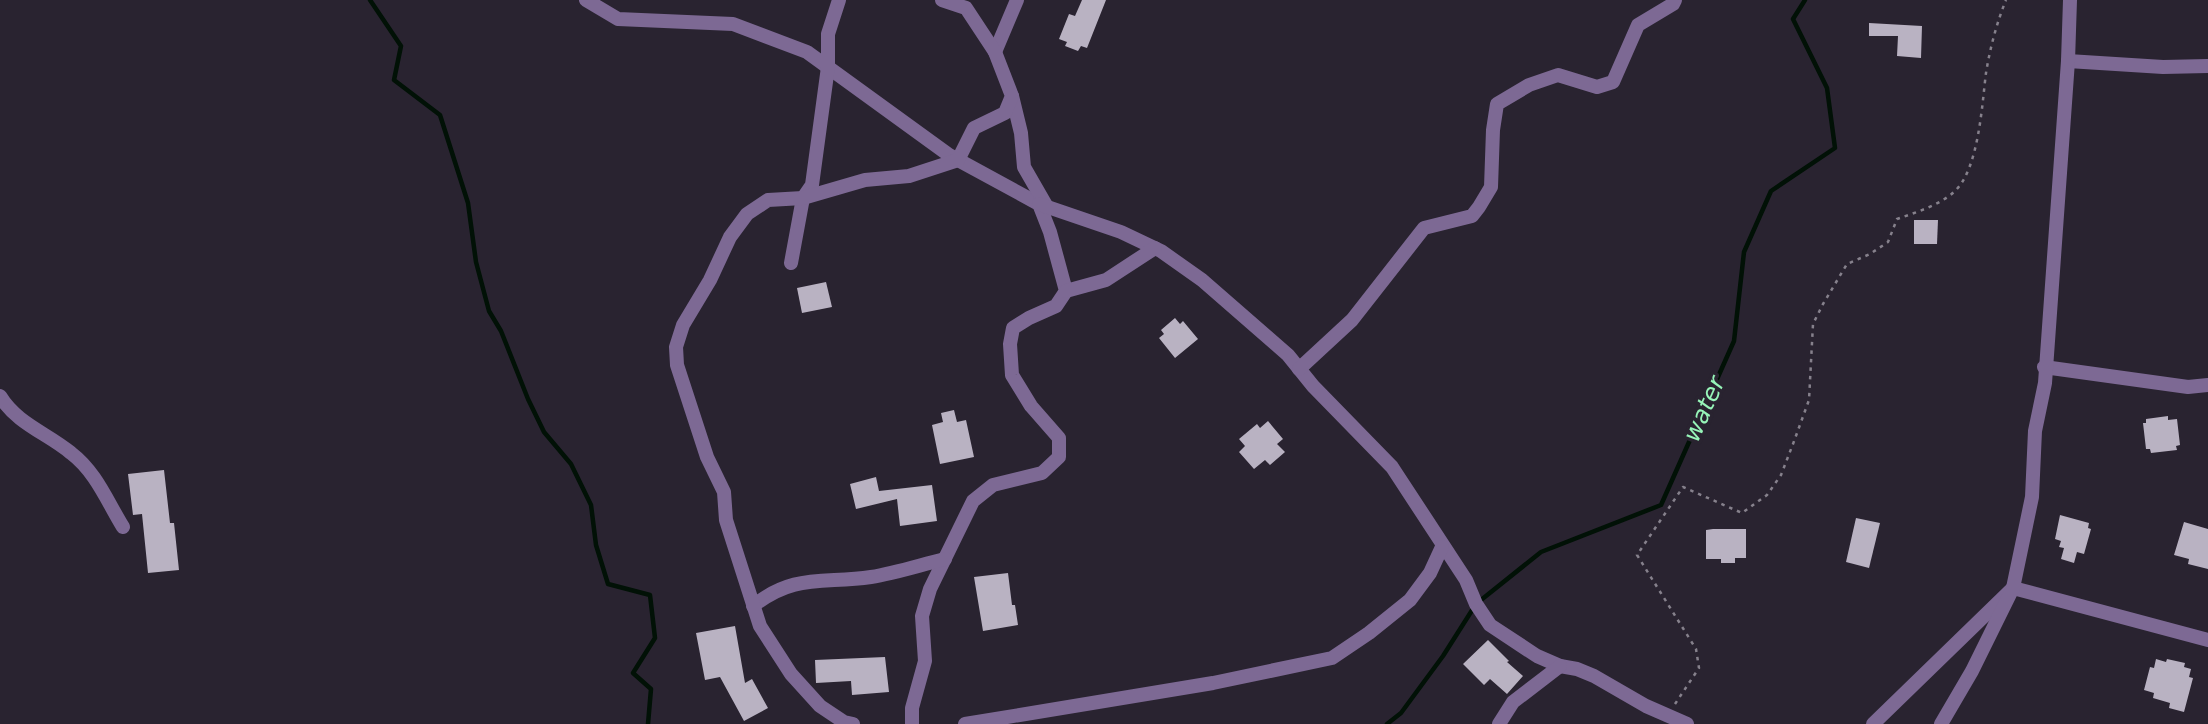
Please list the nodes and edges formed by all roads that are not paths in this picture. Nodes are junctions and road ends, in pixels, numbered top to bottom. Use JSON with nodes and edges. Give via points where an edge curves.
{"nodes":[{"id":1,"x":586,"y":0,"type":"edge"},
{"id":2,"x":839,"y":0,"type":"edge"},
{"id":3,"x":942,"y":0,"type":"edge"},
{"id":4,"x":1017,"y":0,"type":"edge"},
{"id":5,"x":1675,"y":0,"type":"edge"},
{"id":6,"x":2070,"y":0,"type":"edge"},
{"id":7,"x":966,"y":4,"type":"edge"},
{"id":8,"x":995,"y":52,"type":"junction"},
{"id":9,"x":2068,"y":61,"type":"junction"},
{"id":10,"x":2208,"y":65,"type":"edge"},
{"id":11,"x":828,"y":67,"type":"junction"},
{"id":12,"x":1012,"y":96,"type":"junction"},
{"id":13,"x":958,"y":160,"type":"junction"},
{"id":14,"x":803,"y":198,"type":"junction"},
{"id":15,"x":1043,"y":205,"type":"junction"},
{"id":16,"x":1155,"y":248,"type":"junction"},
{"id":17,"x":791,"y":263,"type":"dead end"},
{"id":18,"x":1066,"y":291,"type":"junction"},
{"id":19,"x":2044,"y":367,"type":"junction"},
{"id":20,"x":1299,"y":369,"type":"junction"},
{"id":21,"x":2208,"y":385,"type":"edge"},
{"id":22,"x":0,"y":396,"type":"edge"},
{"id":23,"x":123,"y":527,"type":"dead end"},
{"id":24,"x":1442,"y":547,"type":"junction"},
{"id":25,"x":945,"y":559,"type":"junction"},
{"id":26,"x":2013,"y":588,"type":"junction"},
{"id":27,"x":753,"y":606,"type":"junction"},
{"id":28,"x":2208,"y":640,"type":"edge"},
{"id":29,"x":1560,"y":666,"type":"junction"},
{"id":30,"x":853,"y":724,"type":"edge"},
{"id":31,"x":912,"y":724,"type":"edge"},
{"id":32,"x":962,"y":724,"type":"edge"},
{"id":33,"x":1499,"y":724,"type":"edge"},
{"id":34,"x":1688,"y":724,"type":"edge"},
{"id":35,"x":1873,"y":724,"type":"edge"},
{"id":36,"x":1941,"y":724,"type":"edge"}],
"edges":[{"from":1,"to":11,"type":"street","via":[[618,19],[733,24],[807,52]]},
{"from":2,"to":11,"type":"street","via":[[828,34]]},
{"from":3,"to":7,"type":"street"},
{"from":4,"to":8,"type":"street"},
{"from":5,"to":20,"type":"street","via":[[1638,25],[1613,82],[1597,87],[1558,75],[1497,104],[1491,187],[1479,207],[1472,216],[1424,228],[1352,320]]},
{"from":6,"to":9,"type":"street"},
{"from":7,"to":8,"type":"street"},
{"from":8,"to":12,"type":"street"},
{"from":9,"to":10,"type":"street"},
{"from":9,"to":19,"type":"street"},
{"from":11,"to":13,"type":"street"},
{"from":11,"to":14,"type":"street","via":[[812,185]]},
{"from":12,"to":13,"type":"street","via":[[1005,113],[974,128]]},
{"from":12,"to":15,"type":"street","via":[[1024,167]]},
{"from":13,"to":14,"type":"street","via":[[909,176],[865,180]]},
{"from":13,"to":15,"type":"street"},
{"from":14,"to":17,"type":"street"},
{"from":14,"to":27,"type":"street","via":[[768,200],[747,214],[683,325],[676,347],[677,365],[724,492],[726,520]]},
{"from":15,"to":16,"type":"street"},
{"from":15,"to":18,"type":"street"},
{"from":16,"to":18,"type":"street","via":[[1106,280]]},
{"from":16,"to":20,"type":"street","via":[[1222,297]]},
{"from":18,"to":25,"type":"street","via":[[1056,306],[1013,328],[1010,344],[1012,376],[1059,438],[1059,457],[1042,473],[993,485],[973,501]]},
{"from":19,"to":21,"type":"street","via":[[2188,387]]},
{"from":19,"to":26,"type":"street","via":[[2032,497]]},
{"from":20,"to":24,"type":"street","via":[[1392,467]]},
{"from":22,"to":23,"type":"street","via":[[8,409],[92,472]]},
{"from":24,"to":29,"type":"street","via":[[1490,625]]},
{"from":24,"to":32,"type":"street","via":[[1410,600],[1332,657]]},
{"from":25,"to":27,"type":"street","via":[[870,577],[804,582],[772,591]]},
{"from":25,"to":31,"type":"street","via":[[922,616],[925,661]]},
{"from":26,"to":28,"type":"street"},
{"from":26,"to":35,"type":"street"},
{"from":26,"to":36,"type":"street"},
{"from":27,"to":30,"type":"street","via":[[760,626],[791,674],[820,706]]},
{"from":29,"to":33,"type":"street","via":[[1513,702]]},
{"from":29,"to":34,"type":"street","via":[[1594,676]]}]}
